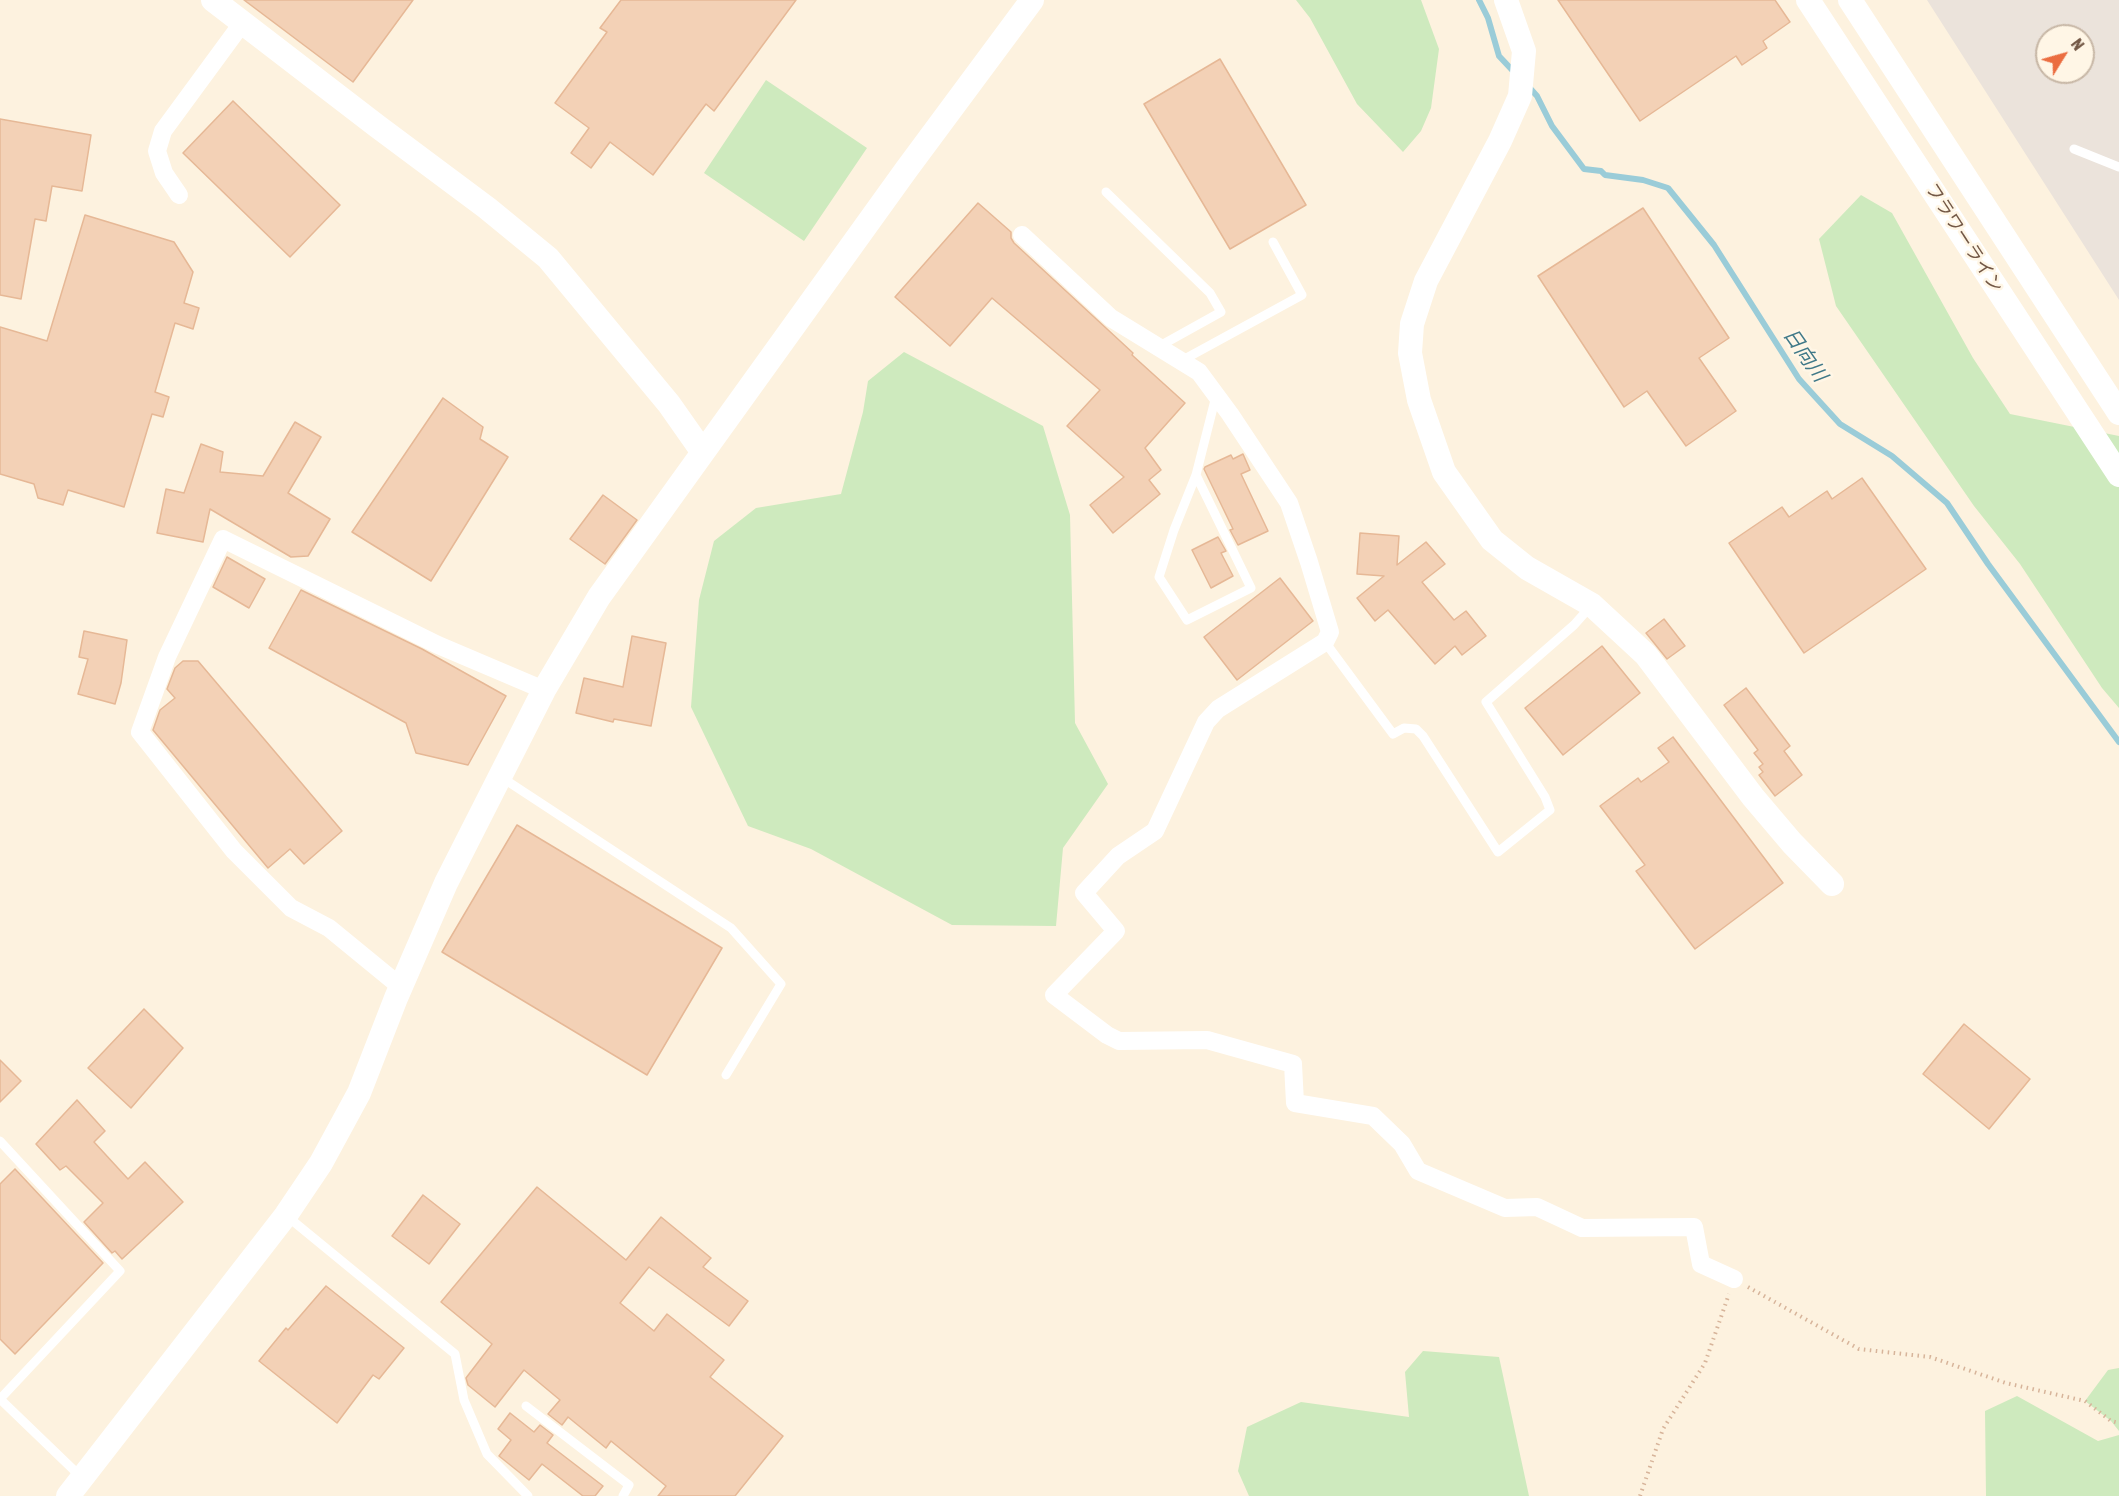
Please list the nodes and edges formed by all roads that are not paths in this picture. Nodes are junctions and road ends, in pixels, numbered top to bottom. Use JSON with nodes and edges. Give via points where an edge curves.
{"nodes":[{"id":1,"x":213,"y":0,"type":"edge"},
{"id":2,"x":1032,"y":0,"type":"edge"},
{"id":3,"x":1506,"y":0,"type":"edge"},
{"id":4,"x":1808,"y":0,"type":"edge"},
{"id":5,"x":1850,"y":0,"type":"edge"},
{"id":6,"x":243,"y":22,"type":"junction"},
{"id":7,"x":2074,"y":149,"type":"dead end"},
{"id":8,"x":2119,"y":166,"type":"edge"},
{"id":9,"x":1106,"y":192,"type":"dead end"},
{"id":10,"x":179,"y":195,"type":"dead end"},
{"id":11,"x":1022,"y":235,"type":"dead end"},
{"id":12,"x":1273,"y":242,"type":"dead end"},
{"id":13,"x":1158,"y":347,"type":"junction"},
{"id":14,"x":1181,"y":361,"type":"junction"},
{"id":15,"x":1216,"y":395,"type":"junction"},
{"id":16,"x":2119,"y":413,"type":"edge"},
{"id":17,"x":702,"y":451,"type":"junction"},
{"id":18,"x":2119,"y":475,"type":"edge"},
{"id":19,"x":1196,"y":476,"type":"junction"},
{"id":20,"x":1592,"y":605,"type":"junction"},
{"id":21,"x":1325,"y":642,"type":"junction"},
{"id":22,"x":544,"y":690,"type":"junction"},
{"id":23,"x":499,"y":775,"type":"junction"},
{"id":24,"x":1832,"y":884,"type":"dead end"},
{"id":25,"x":401,"y":987,"type":"junction"},
{"id":26,"x":726,"y":1075,"type":"dead end"},
{"id":27,"x":0,"y":1141,"type":"edge"},
{"id":28,"x":286,"y":1215,"type":"junction"},
{"id":29,"x":1734,"y":1280,"type":"road end"},
{"id":30,"x":0,"y":1399,"type":"edge"},
{"id":31,"x":526,"y":1406,"type":"dead end"},
{"id":32,"x":75,"y":1487,"type":"edge"},
{"id":33,"x":528,"y":1496,"type":"edge"},
{"id":34,"x":623,"y":1496,"type":"edge"}],
"edges":[{"from":1,"to":6,"type":"street"},
{"from":2,"to":17,"type":"street"},
{"from":3,"to":20,"type":"street","via":[[1524,51],[1520,96],[1426,281],[1412,324],[1410,353],[1419,400],[1444,472],[1492,540],[1527,568]]},
{"from":4,"to":18,"type":"street","name":"フラワーライン"},
{"from":5,"to":16,"type":"street","name":"フラワーライン"},
{"from":6,"to":10,"type":"street","via":[[163,131],[157,151],[164,173]]},
{"from":6,"to":17,"type":"street","via":[[548,258],[669,404]]},
{"from":7,"to":8,"type":"lane"},
{"from":9,"to":13,"type":"lane","via":[[1210,293],[1221,312]]},
{"from":11,"to":13,"type":"street","via":[[1111,318]]},
{"from":12,"to":14,"type":"lane","via":[[1302,295]]},
{"from":13,"to":14,"type":"street"},
{"from":14,"to":15,"type":"street","via":[[1199,372]]},
{"from":15,"to":19,"type":"lane"},
{"from":15,"to":21,"type":"street","via":[[1289,503],[1330,632]]},
{"from":17,"to":22,"type":"street","via":[[599,597]]},
{"from":19,"to":19,"type":"lane","via":[[1251,588],[1187,620],[1159,577]]},
{"from":20,"to":21,"type":"lane","via":[[1486,702],[1550,810],[1498,852],[1423,736],[1416,729],[1404,728],[1393,734]]},
{"from":20,"to":24,"type":"street","via":[[1646,655],[1753,797]]},
{"from":21,"to":29,"type":"street","via":[[1218,709],[1206,722],[1155,831],[1118,856],[1084,893],[1116,931],[1054,995],[1119,1041],[1207,1040],[1293,1064],[1295,1103],[1373,1116],[1402,1144],[1418,1171],[1505,1208],[1537,1207],[1582,1228],[1694,1227],[1701,1264]]},
{"from":22,"to":23,"type":"street"},
{"from":22,"to":25,"type":"street","via":[[438,645],[223,540],[167,657],[140,732],[234,851],[291,908],[329,928]]},
{"from":23,"to":25,"type":"street"},
{"from":23,"to":26,"type":"lane","via":[[732,928],[781,984]]},
{"from":25,"to":28,"type":"street","via":[[359,1093],[321,1163]]},
{"from":27,"to":30,"type":"lane","via":[[120,1271]]},
{"from":28,"to":32,"type":"street"},
{"from":28,"to":33,"type":"lane","via":[[455,1354],[464,1400],[486,1454]]},
{"from":30,"to":32,"type":"lane"},
{"from":31,"to":34,"type":"lane","via":[[629,1485]]}]}
